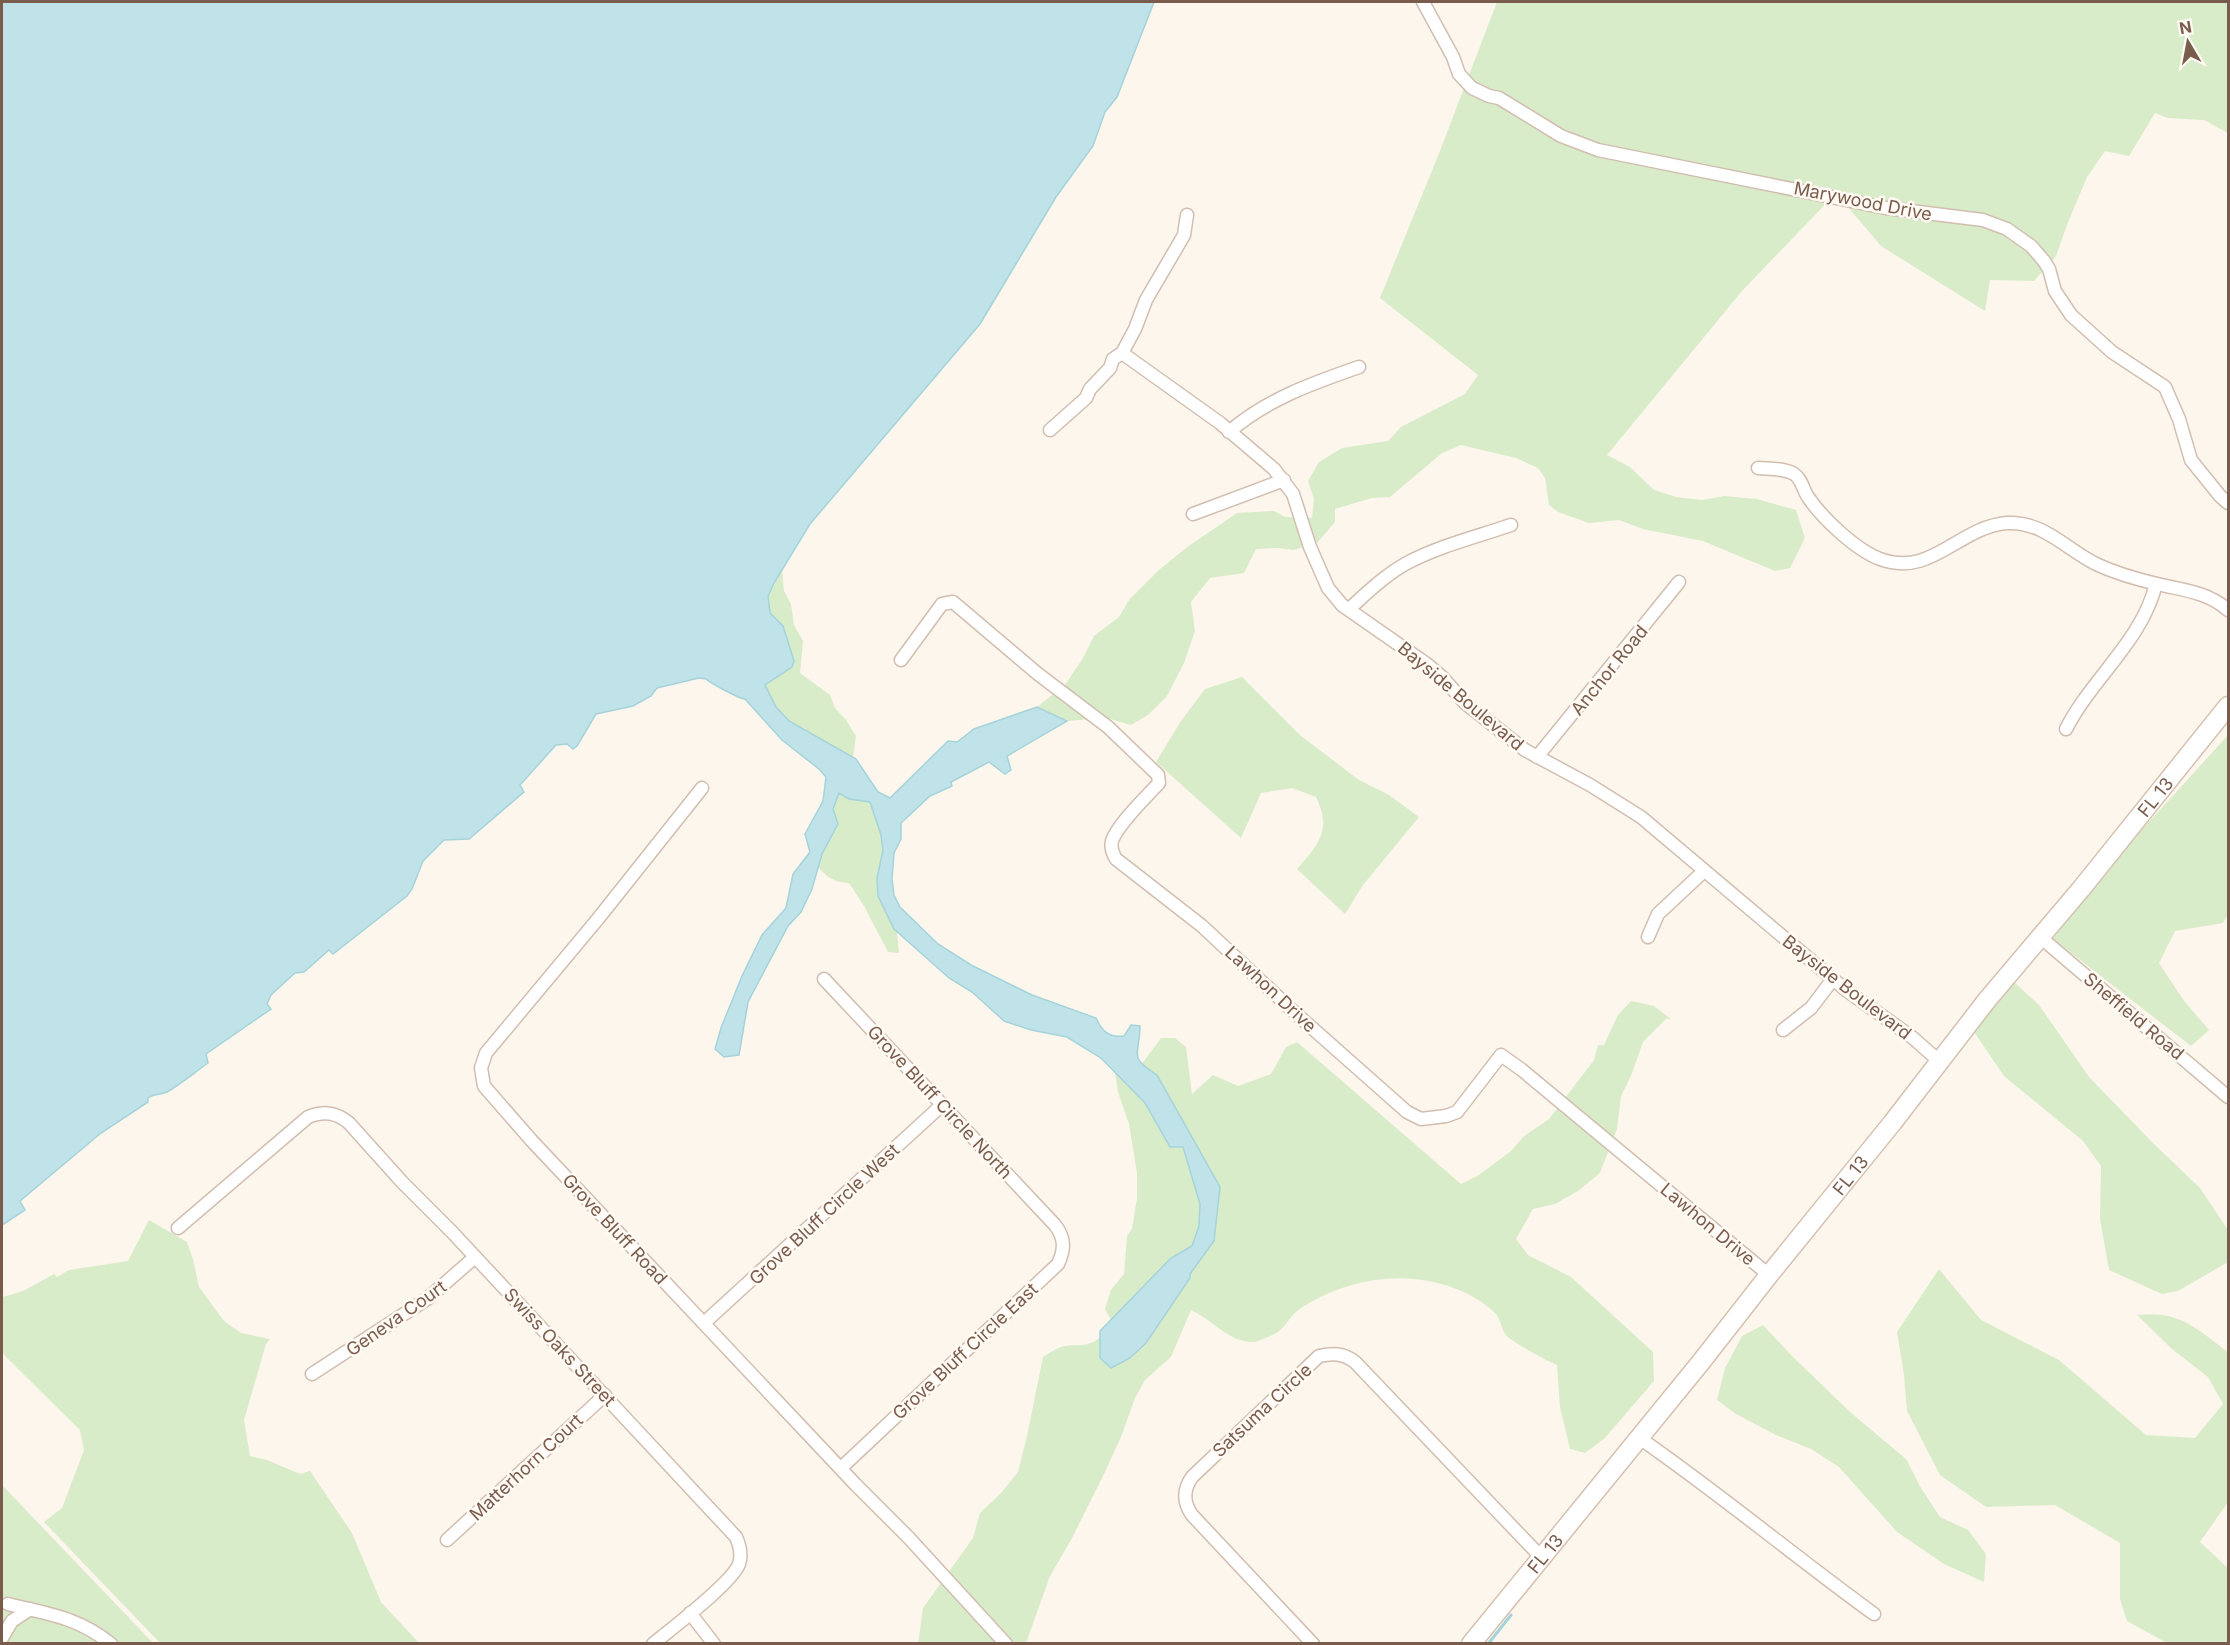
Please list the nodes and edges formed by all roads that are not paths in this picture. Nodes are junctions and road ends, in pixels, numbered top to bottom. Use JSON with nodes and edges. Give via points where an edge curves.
{"nodes":[{"id":1,"x":1423,"y":2,"type":"edge"},
{"id":2,"x":1187,"y":215,"type":"dead end"},
{"id":3,"x":1122,"y":353,"type":"junction"},
{"id":4,"x":1359,"y":367,"type":"dead end"},
{"id":5,"x":1050,"y":430,"type":"dead end"},
{"id":6,"x":1229,"y":432,"type":"junction"},
{"id":7,"x":1758,"y":468,"type":"dead end"},
{"id":8,"x":1284,"y":480,"type":"junction"},
{"id":9,"x":2229,"y":503,"type":"edge"},
{"id":10,"x":1193,"y":514,"type":"dead end"},
{"id":11,"x":1510,"y":525,"type":"dead end"},
{"id":12,"x":1679,"y":582,"type":"dead end"},
{"id":13,"x":2156,"y":584,"type":"junction"},
{"id":14,"x":1349,"y":609,"type":"junction"},
{"id":15,"x":2229,"y":610,"type":"edge"},
{"id":16,"x":901,"y":660,"type":"dead end"},
{"id":17,"x":2229,"y":706,"type":"edge"},
{"id":18,"x":2066,"y":729,"type":"dead end"},
{"id":19,"x":1538,"y":758,"type":"junction"},
{"id":20,"x":702,"y":788,"type":"dead end"},
{"id":21,"x":1704,"y":871,"type":"junction"},
{"id":22,"x":2039,"y":936,"type":"junction"},
{"id":23,"x":1648,"y":937,"type":"dead end"},
{"id":24,"x":825,"y":979,"type":"dead end"},
{"id":25,"x":1833,"y":979,"type":"junction"},
{"id":26,"x":1783,"y":1030,"type":"dead end"},
{"id":27,"x":1939,"y":1061,"type":"junction"},
{"id":28,"x":2229,"y":1097,"type":"edge"},
{"id":29,"x":943,"y":1104,"type":"junction"},
{"id":30,"x":1055,"y":1225,"type":"joint"},
{"id":31,"x":178,"y":1228,"type":"dead end"},
{"id":32,"x":475,"y":1257,"type":"junction"},
{"id":33,"x":1769,"y":1275,"type":"junction"},
{"id":34,"x":704,"y":1323,"type":"junction"},
{"id":35,"x":312,"y":1374,"type":"dead end"},
{"id":36,"x":605,"y":1395,"type":"junction"},
{"id":37,"x":1638,"y":1437,"type":"junction"},
{"id":38,"x":841,"y":1468,"type":"junction"},
{"id":39,"x":447,"y":1540,"type":"dead end"},
{"id":40,"x":1541,"y":1557,"type":"junction"},
{"id":41,"x":5,"y":1599,"type":"edge"},
{"id":42,"x":30,"y":1609,"type":"junction"},
{"id":43,"x":690,"y":1613,"type":"junction"},
{"id":44,"x":1874,"y":1614,"type":"dead end"},
{"id":45,"x":12,"y":1621,"type":"junction"},
{"id":46,"x":2,"y":1638,"type":"edge"},
{"id":47,"x":111,"y":1644,"type":"edge"},
{"id":48,"x":653,"y":1644,"type":"edge"},
{"id":49,"x":714,"y":1644,"type":"edge"},
{"id":50,"x":1006,"y":1644,"type":"edge"},
{"id":51,"x":1313,"y":1644,"type":"edge"},
{"id":52,"x":1470,"y":1644,"type":"edge"}],
"edges":[{"from":1,"to":9,"type":"street","name":"Marywood Drive","via":[[1465,81],[1480,93],[1499,98],[1579,144],[1886,208],[1983,220],[2015,234],[2031,246],[2049,269],[2055,291],[2071,315],[2112,352],[2164,387],[2179,419],[2190,460]]},
{"from":2,"to":3,"type":"street","via":[[1184,235],[1146,300]]},
{"from":3,"to":5,"type":"street","via":[[1113,359],[1086,398]]},
{"from":3,"to":6,"type":"street","name":"Bayside Boulevard"},
{"from":4,"to":6,"type":"street","via":[[1280,397]]},
{"from":6,"to":8,"type":"street","name":"Bayside Boulevard"},
{"from":7,"to":13,"type":"street","via":[[1794,473],[1817,509],[1856,546],[1880,559],[1916,563],[1980,530],[2023,524],[2048,533],[2098,565]]},
{"from":8,"to":10,"type":"street"},
{"from":8,"to":14,"type":"street","name":"Bayside Boulevard","via":[[1328,588]]},
{"from":11,"to":14,"type":"street","via":[[1406,564]]},
{"from":12,"to":19,"type":"street","name":"Anchor Road"},
{"from":13,"to":15,"type":"street","via":[[2200,593]]},
{"from":13,"to":18,"type":"street","via":[[2146,613],[2132,636],[2094,683]]},
{"from":14,"to":19,"type":"street","name":"Bayside Boulevard","via":[[1428,666],[1494,728]]},
{"from":16,"to":33,"type":"street","name":"Lawhon Drive","via":[[942,604],[953,602],[1108,727],[1158,775],[1159,783],[1112,841],[1116,859],[1202,926],[1407,1112],[1420,1119],[1457,1112],[1501,1055]]},
{"from":17,"to":22,"type":"main road","name":"FL 13","via":[[2081,890]]},
{"from":19,"to":21,"type":"street","name":"Bayside Boulevard","via":[[1641,817]]},
{"from":20,"to":34,"type":"street","name":"Grove Bluff Road","via":[[486,1053],[481,1075],[484,1086],[532,1141]]},
{"from":21,"to":23,"type":"street","via":[[1658,915]]},
{"from":21,"to":25,"type":"street","name":"Bayside Boulevard"},
{"from":22,"to":27,"type":"main road","name":"FL 13"},
{"from":22,"to":28,"type":"street","name":"Sheffield Road"},
{"from":24,"to":29,"type":"street","name":"Grove Bluff Circle North"},
{"from":25,"to":26,"type":"street","via":[[1811,1008]]},
{"from":25,"to":27,"type":"street","name":"Bayside Boulevard"},
{"from":27,"to":33,"type":"main road","name":"FL 13"},
{"from":29,"to":30,"type":"street","name":"Grove Bluff Circle North"},
{"from":29,"to":34,"type":"street","name":"Grove Bluff Circle West"},
{"from":30,"to":38,"type":"street","name":"Grove Bluff Circle East","via":[[1064,1248],[1058,1264]]},
{"from":31,"to":32,"type":"street","name":"Swiss Oaks Street","via":[[304,1119],[327,1113],[349,1123]]},
{"from":32,"to":35,"type":"street","name":"Geneva Court","via":[[427,1299]]},
{"from":32,"to":36,"type":"street","name":"Swiss Oaks Street"},
{"from":33,"to":37,"type":"main road","name":"FL 13"},
{"from":34,"to":38,"type":"street","name":"Grove Bluff Road"},
{"from":36,"to":39,"type":"street","name":"Matterhorn Court"},
{"from":36,"to":43,"type":"street","name":"Swiss Oaks Street","via":[[740,1545],[736,1570]]},
{"from":37,"to":40,"type":"main road","name":"FL 13"},
{"from":37,"to":44,"type":"street"},
{"from":38,"to":50,"type":"street","name":"Grove Bluff Road"},
{"from":40,"to":51,"type":"street","name":"Satsuma Circle","via":[[1355,1362],[1342,1354],[1319,1356],[1192,1477],[1185,1492],[1192,1515]]},
{"from":40,"to":52,"type":"main road","name":"FL 13"},
{"from":41,"to":42,"type":"street"},
{"from":41,"to":45,"type":"street"},
{"from":42,"to":45,"type":"street"},
{"from":42,"to":47,"type":"street","via":[[80,1623]]},
{"from":43,"to":48,"type":"street"},
{"from":43,"to":49,"type":"street"},
{"from":45,"to":46,"type":"street"}]}
